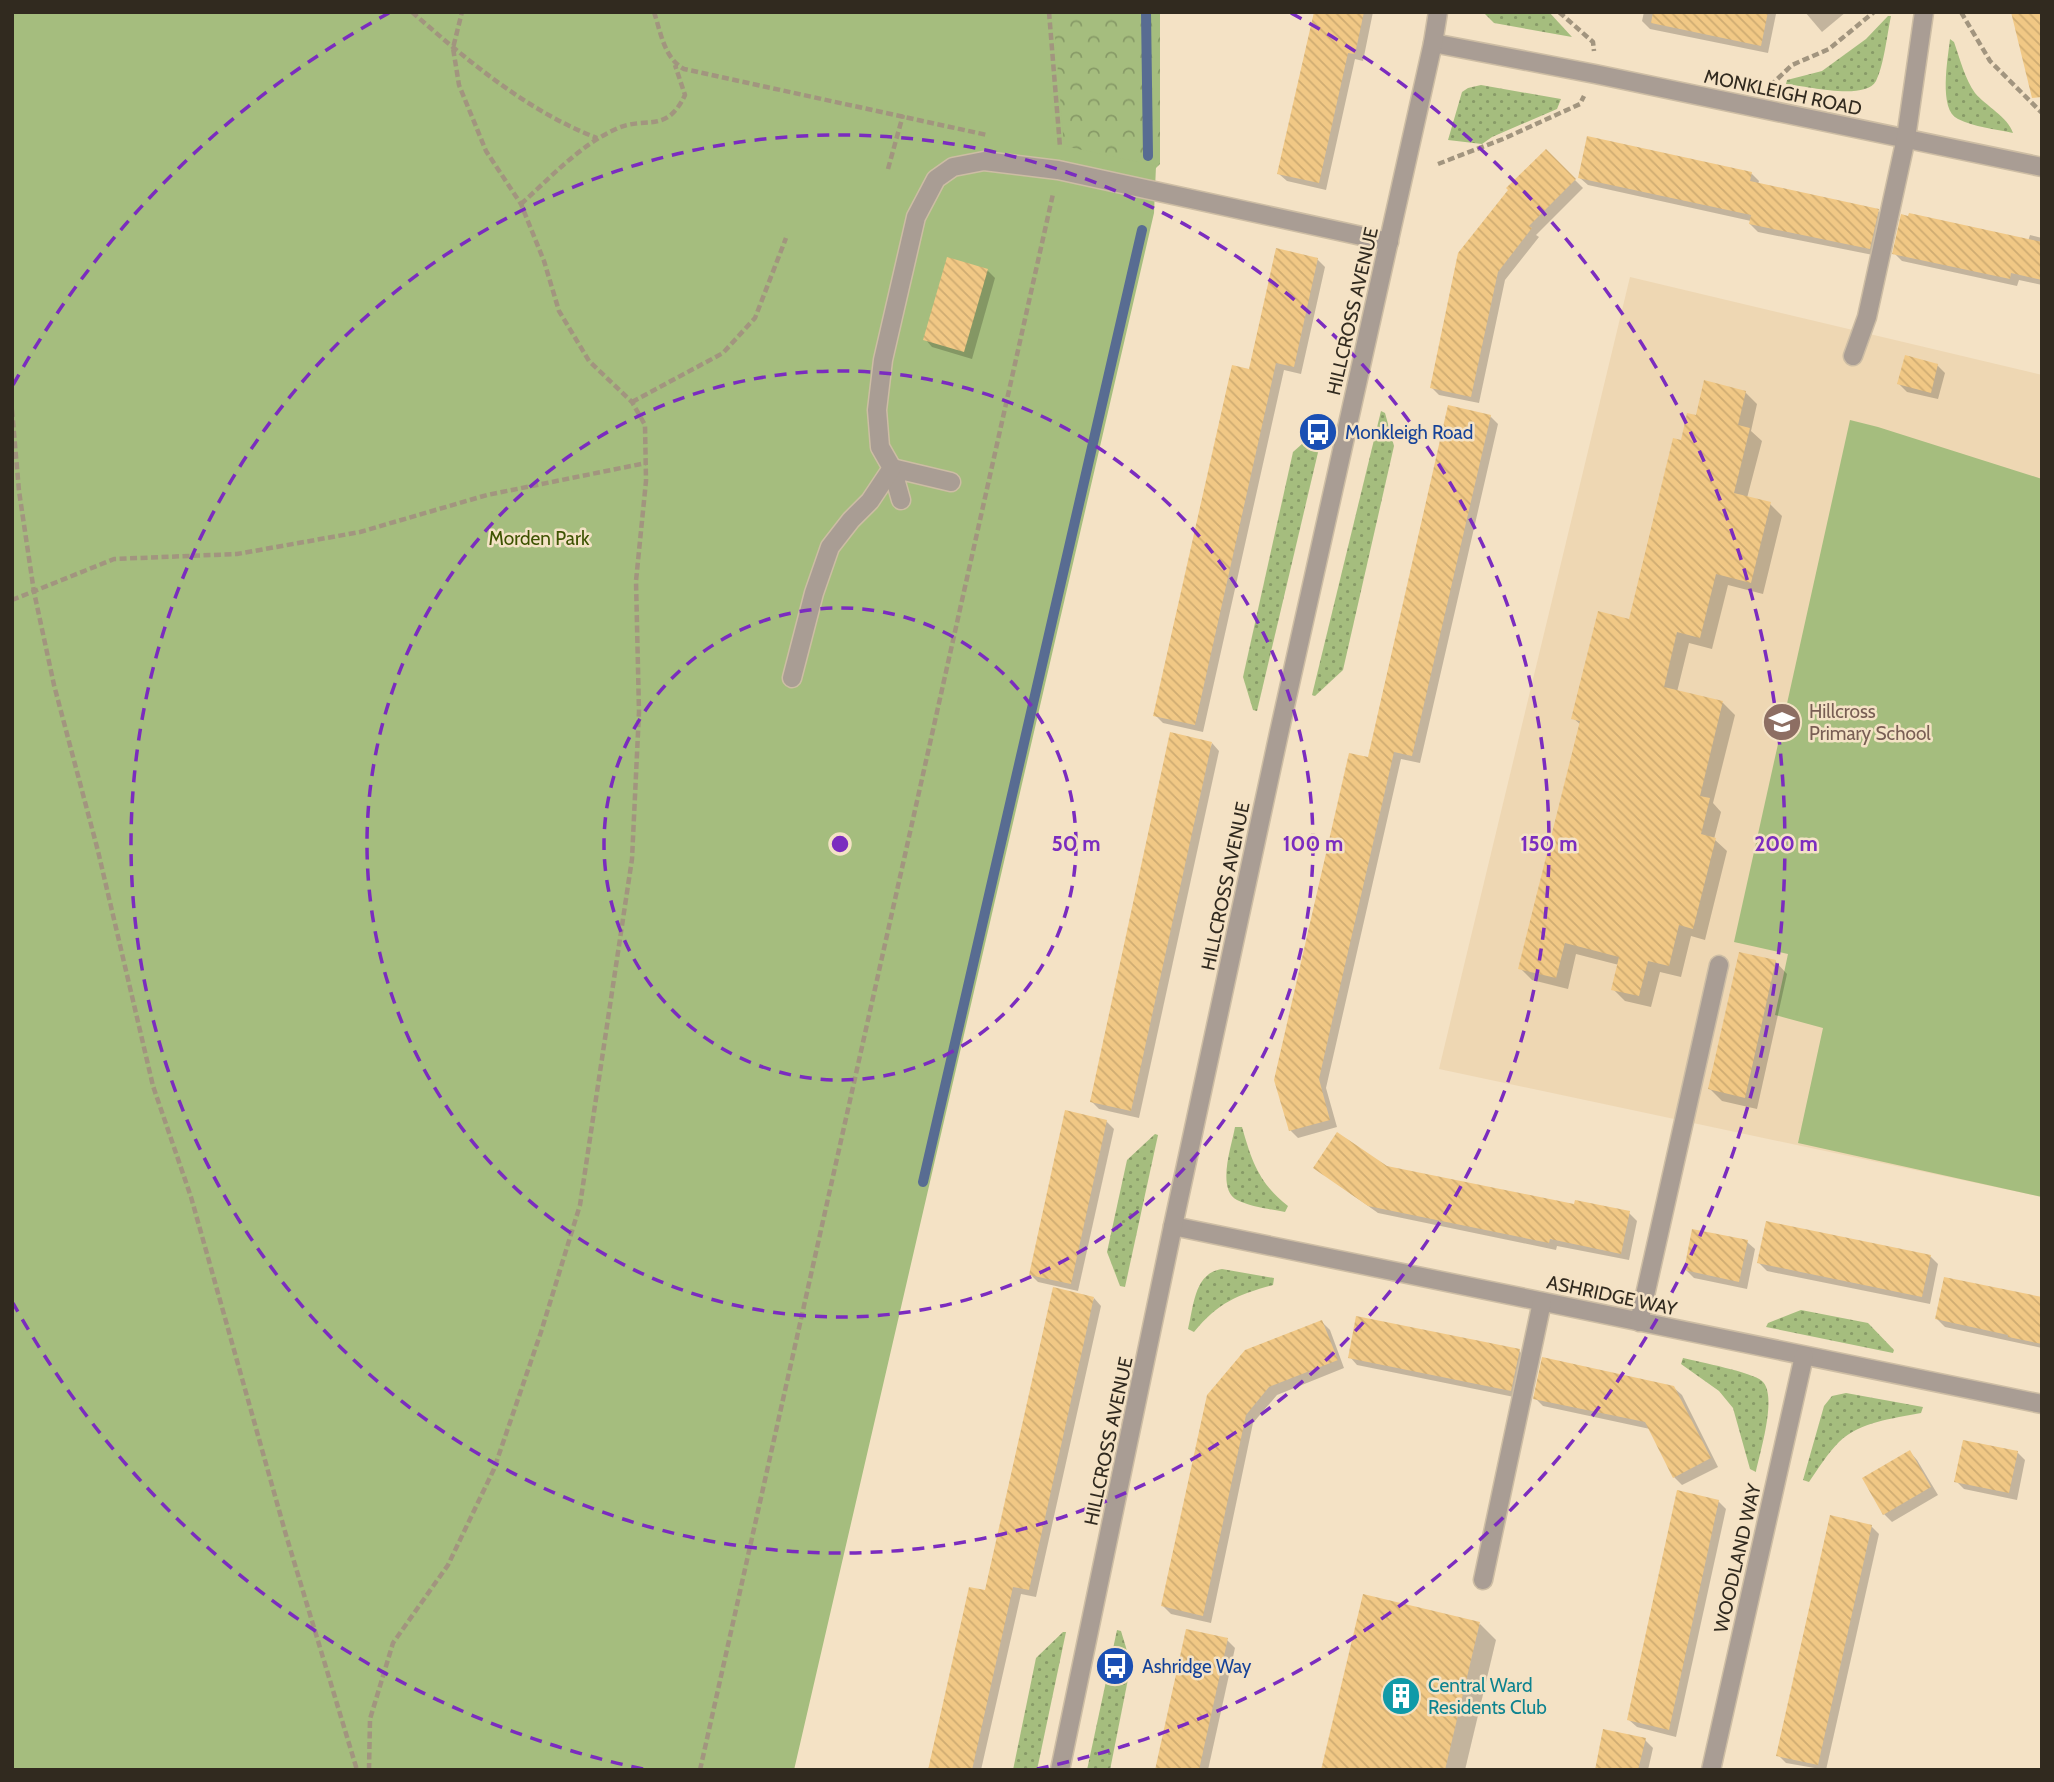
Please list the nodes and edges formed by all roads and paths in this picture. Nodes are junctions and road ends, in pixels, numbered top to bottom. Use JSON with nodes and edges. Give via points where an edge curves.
{"nodes":[{"id":1,"x":412,"y":12,"type":"edge"},
{"id":2,"x":462,"y":12,"type":"edge"},
{"id":3,"x":654,"y":12,"type":"edge"},
{"id":4,"x":1049,"y":12,"type":"edge"},
{"id":5,"x":1438,"y":12,"type":"edge"},
{"id":6,"x":1559,"y":12,"type":"edge"},
{"id":7,"x":1874,"y":12,"type":"edge"},
{"id":8,"x":1924,"y":12,"type":"edge"},
{"id":9,"x":1961,"y":12,"type":"edge"},
{"id":10,"x":1433,"y":43,"type":"junction"},
{"id":11,"x":453,"y":48,"type":"junction"},
{"id":12,"x":674,"y":64,"type":"junction"},
{"id":13,"x":1595,"y":74,"type":"junction"},
{"id":14,"x":1749,"y":106,"type":"junction"},
{"id":15,"x":2042,"y":113,"type":"edge"},
{"id":16,"x":903,"y":115,"type":"junction"},
{"id":17,"x":995,"y":137,"type":"dead end"},
{"id":18,"x":1906,"y":138,"type":"junction"},
{"id":19,"x":598,"y":139,"type":"junction"},
{"id":20,"x":1048,"y":149,"type":"dead end"},
{"id":21,"x":1438,"y":164,"type":"dead end"},
{"id":22,"x":2042,"y":167,"type":"edge"},
{"id":23,"x":888,"y":169,"type":"dead end"},
{"id":24,"x":1058,"y":170,"type":"junction"},
{"id":25,"x":521,"y":204,"type":"junction"},
{"id":26,"x":786,"y":238,"type":"dead end"},
{"id":27,"x":1389,"y":242,"type":"junction"},
{"id":28,"x":1853,"y":356,"type":"dead end"},
{"id":29,"x":632,"y":402,"type":"junction"},
{"id":30,"x":12,"y":410,"type":"edge"},
{"id":31,"x":646,"y":463,"type":"junction"},
{"id":32,"x":892,"y":468,"type":"junction"},
{"id":33,"x":951,"y":482,"type":"dead end"},
{"id":34,"x":901,"y":500,"type":"dead end"},
{"id":35,"x":34,"y":592,"type":"junction"},
{"id":36,"x":12,"y":600,"type":"edge"},
{"id":37,"x":792,"y":678,"type":"dead end"},
{"id":38,"x":1719,"y":965,"type":"dead end"},
{"id":39,"x":1173,"y":1226,"type":"junction"},
{"id":40,"x":1542,"y":1302,"type":"junction"},
{"id":41,"x":1639,"y":1322,"type":"junction"},
{"id":42,"x":1804,"y":1356,"type":"junction"},
{"id":43,"x":2042,"y":1405,"type":"edge"},
{"id":44,"x":1483,"y":1580,"type":"dead end"},
{"id":45,"x":357,"y":1770,"type":"edge"},
{"id":46,"x":369,"y":1770,"type":"edge"},
{"id":47,"x":700,"y":1770,"type":"edge"},
{"id":48,"x":1060,"y":1770,"type":"edge"},
{"id":49,"x":1711,"y":1770,"type":"edge"}],
"edges":[{"from":1,"to":11,"type":"path"},
{"from":2,"to":11,"type":"path"},
{"from":3,"to":12,"type":"path"},
{"from":4,"to":20,"type":"path","via":[[1061,152]]},
{"from":5,"to":10,"type":"street","name":"HILLCROSS AVENUE"},
{"from":6,"to":13,"type":"path","via":[[1593,42]]},
{"from":7,"to":14,"type":"path","via":[[1829,49],[1792,65]]},
{"from":8,"to":18,"type":"street"},
{"from":9,"to":15,"type":"path","via":[[1990,61]]},
{"from":10,"to":13,"type":"street","name":"MONKLEIGH ROAD"},
{"from":10,"to":27,"type":"street","name":"HILLCROSS AVENUE"},
{"from":11,"to":19,"type":"path","via":[[540,110]]},
{"from":11,"to":25,"type":"path","via":[[458,85],[481,140]]},
{"from":12,"to":16,"type":"path"},
{"from":12,"to":19,"type":"path","via":[[685,95],[672,115],[659,122],[629,124]]},
{"from":13,"to":14,"type":"street","name":"MONKLEIGH ROAD"},
{"from":13,"to":21,"type":"path","via":[[1580,104]]},
{"from":14,"to":18,"type":"street","name":"MONKLEIGH ROAD"},
{"from":16,"to":17,"type":"path"},
{"from":16,"to":23,"type":"path"},
{"from":18,"to":22,"type":"street","name":"MONKLEIGH ROAD"},
{"from":18,"to":28,"type":"street","via":[[1867,317]]},
{"from":19,"to":25,"type":"path"},
{"from":24,"to":27,"type":"street"},
{"from":24,"to":32,"type":"street","via":[[984,161],[953,167],[936,179],[916,217],[883,360],[877,410],[880,447]]},
{"from":24,"to":47,"type":"path"},
{"from":25,"to":29,"type":"path","via":[[559,311],[589,361]]},
{"from":26,"to":29,"type":"path","via":[[755,318],[723,353]]},
{"from":27,"to":39,"type":"street","name":"HILLCROSS AVENUE"},
{"from":29,"to":31,"type":"path","via":[[645,425]]},
{"from":30,"to":35,"type":"path"},
{"from":31,"to":35,"type":"path","via":[[487,495],[360,532],[237,554],[114,559]]},
{"from":31,"to":46,"type":"path","via":[[636,581],[639,712],[632,859],[580,1205],[494,1469],[448,1565],[393,1643],[370,1719]]},
{"from":32,"to":33,"type":"street"},
{"from":32,"to":34,"type":"street"},
{"from":32,"to":37,"type":"street","via":[[830,547]]},
{"from":35,"to":36,"type":"path"},
{"from":35,"to":45,"type":"path","via":[[153,1086],[191,1197]]},
{"from":38,"to":41,"type":"street"},
{"from":39,"to":40,"type":"street","name":"ASHRIDGE WAY"},
{"from":39,"to":48,"type":"street","name":"HILLCROSS AVENUE"},
{"from":40,"to":41,"type":"street","name":"ASHRIDGE WAY"},
{"from":40,"to":44,"type":"street"},
{"from":41,"to":42,"type":"street","name":"ASHRIDGE WAY"},
{"from":42,"to":43,"type":"street","name":"ASHRIDGE WAY"},
{"from":42,"to":49,"type":"street","name":"WOODLAND WAY"}]}
